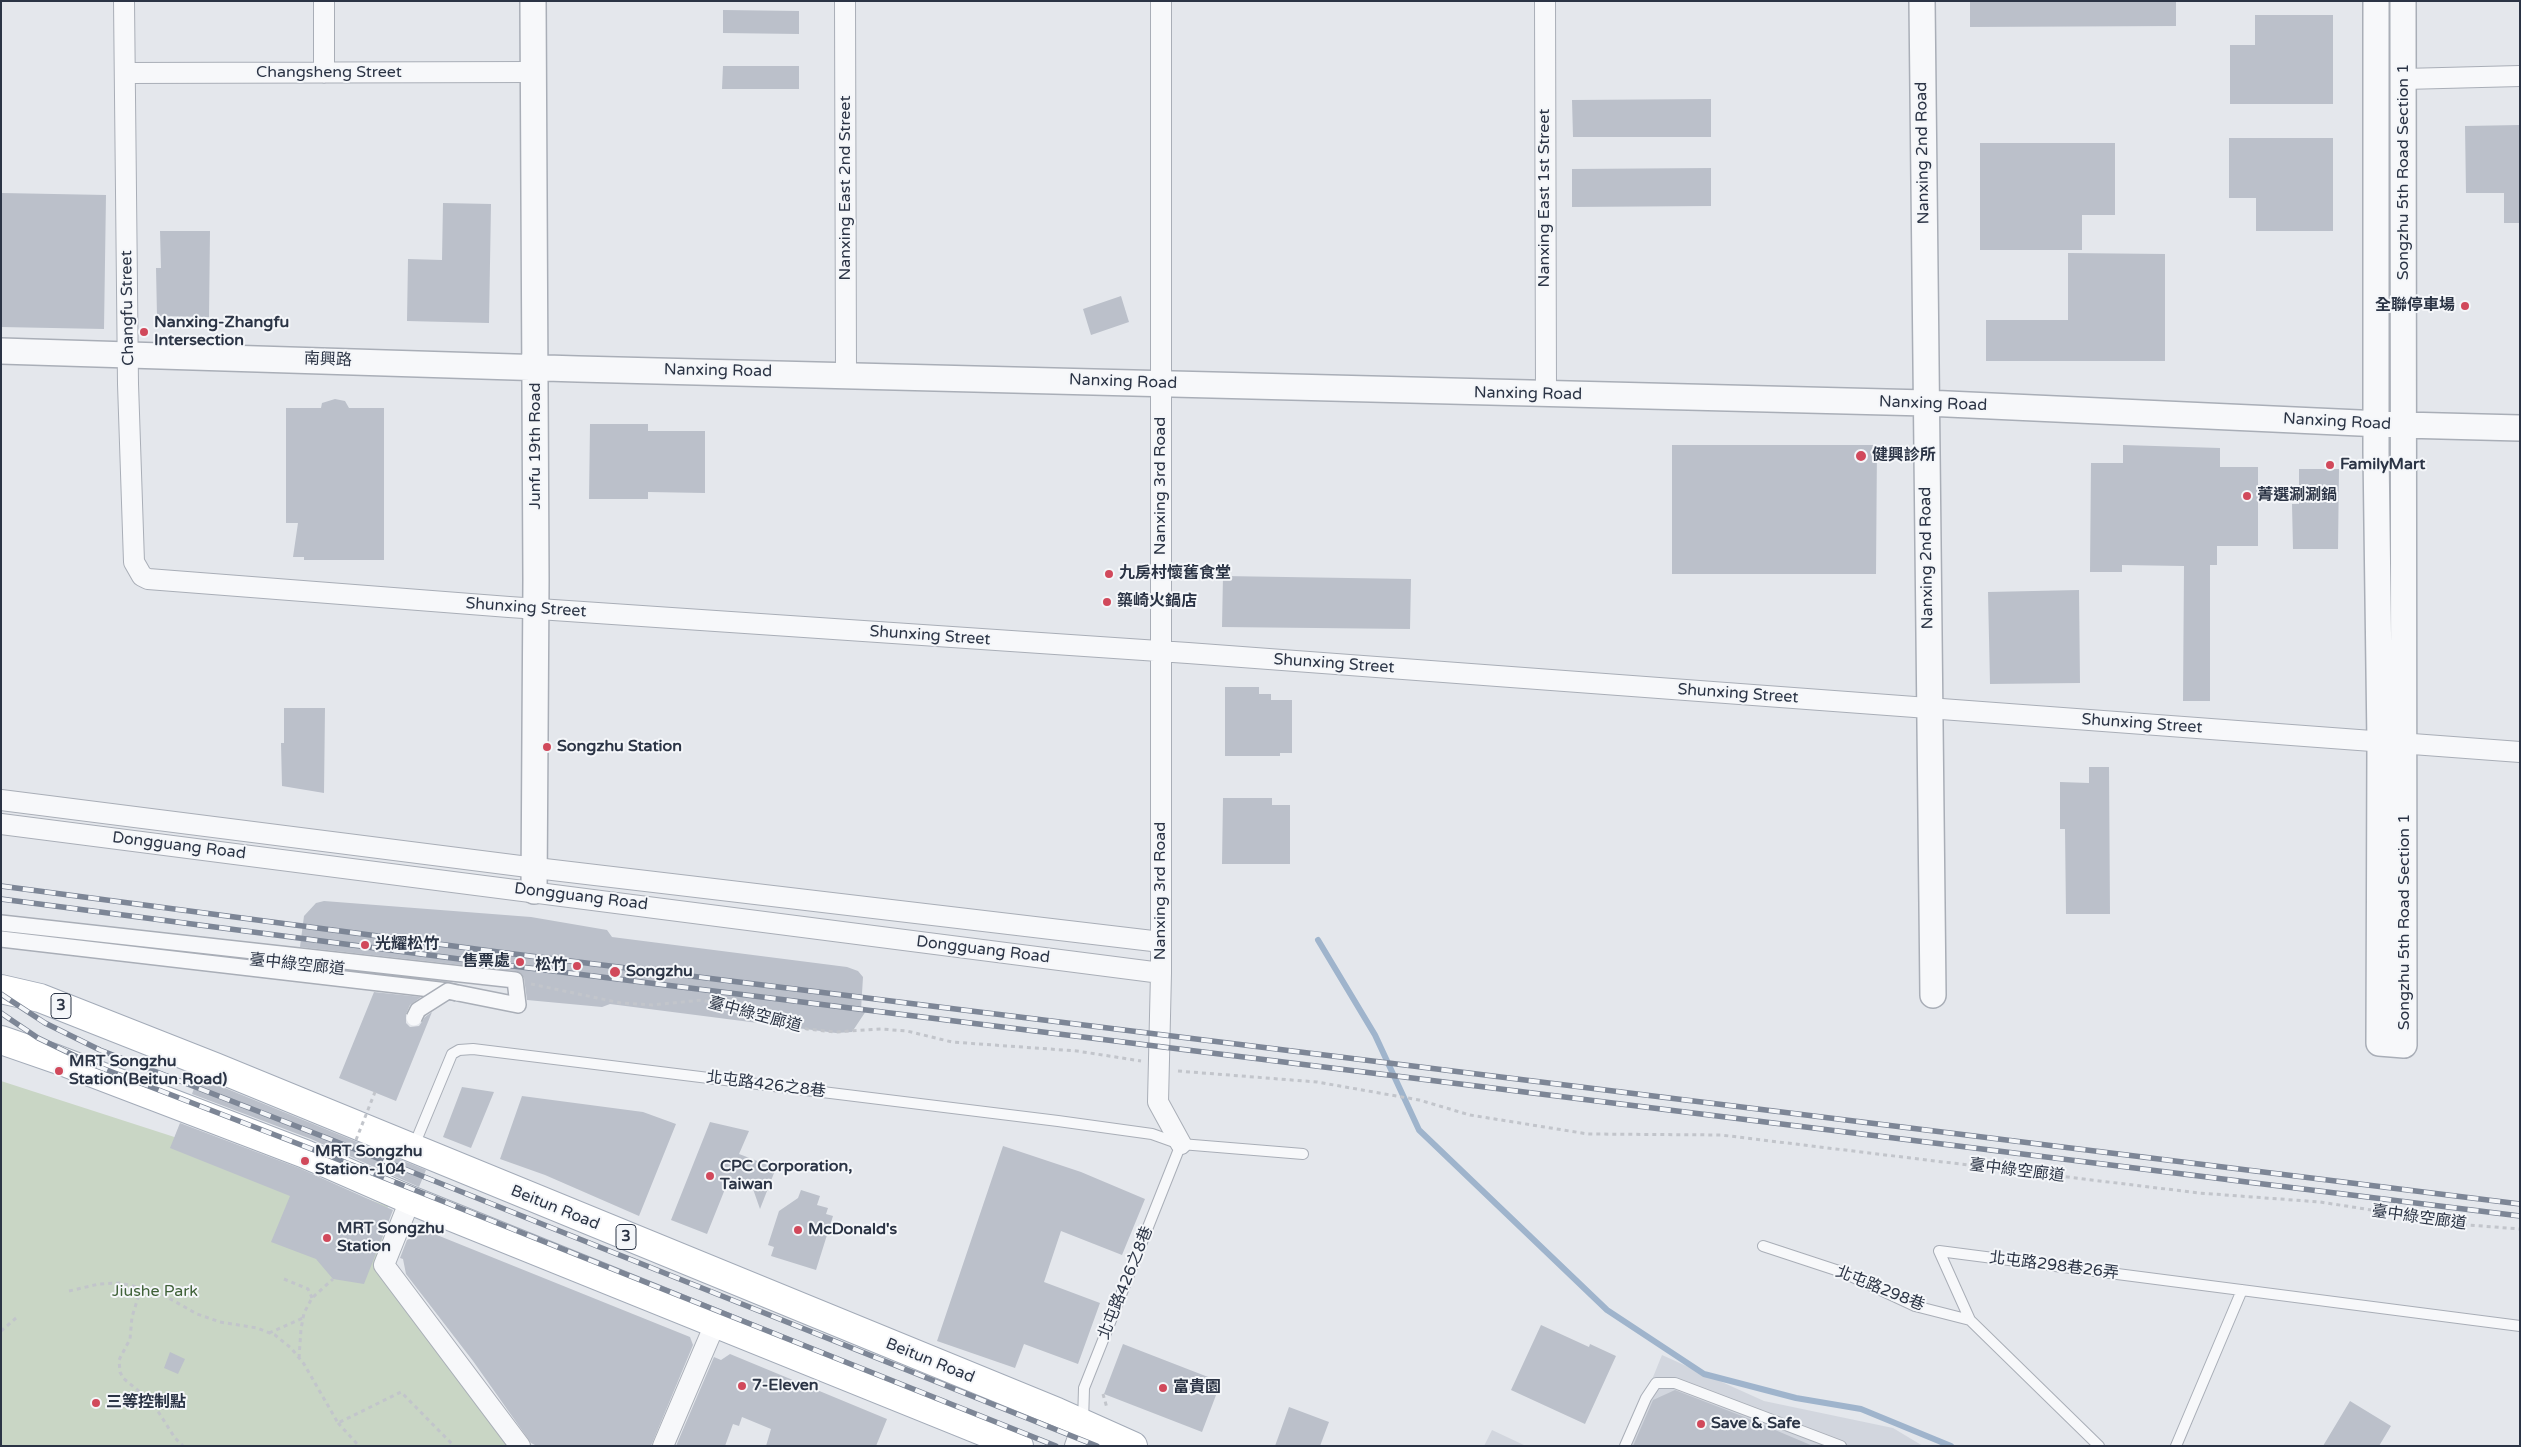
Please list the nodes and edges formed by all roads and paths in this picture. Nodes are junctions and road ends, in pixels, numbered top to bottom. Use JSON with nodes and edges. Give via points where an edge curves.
{"nodes":[{"id":1,"x":124,"y":1,"type":"edge"},
{"id":2,"x":324,"y":1,"type":"edge"},
{"id":3,"x":533,"y":1,"type":"edge"},
{"id":4,"x":845,"y":1,"type":"edge"},
{"id":5,"x":1161,"y":1,"type":"edge"},
{"id":6,"x":1545,"y":1,"type":"edge"},
{"id":7,"x":1922,"y":1,"type":"edge"},
{"id":8,"x":2376,"y":1,"type":"edge"},
{"id":9,"x":2404,"y":1,"type":"edge"},
{"id":10,"x":324,"y":72,"type":"junction"},
{"id":11,"x":533,"y":72,"type":"junction"},
{"id":12,"x":125,"y":74,"type":"junction"},
{"id":13,"x":2520,"y":76,"type":"edge"},
{"id":14,"x":2404,"y":79,"type":"junction"},
{"id":15,"x":1,"y":351,"type":"edge"},
{"id":16,"x":128,"y":354,"type":"junction"},
{"id":17,"x":536,"y":366,"type":"junction"},
{"id":18,"x":846,"y":375,"type":"junction"},
{"id":19,"x":1161,"y":383,"type":"junction"},
{"id":20,"x":1546,"y":394,"type":"junction"},
{"id":21,"x":1926,"y":403,"type":"junction"},
{"id":22,"x":2376,"y":424,"type":"junction"},
{"id":23,"x":2403,"y":425,"type":"junction"},
{"id":24,"x":2520,"y":428,"type":"edge"},
{"id":25,"x":148,"y":579,"type":"joint"},
{"id":26,"x":536,"y":609,"type":"junction"},
{"id":27,"x":1161,"y":652,"type":"junction"},
{"id":28,"x":1929,"y":708,"type":"junction"},
{"id":29,"x":2380,"y":743,"type":"junction"},
{"id":30,"x":2404,"y":746,"type":"junction"},
{"id":31,"x":2520,"y":752,"type":"edge"},
{"id":32,"x":1,"y":800,"type":"edge"},
{"id":33,"x":1,"y":824,"type":"edge"},
{"id":34,"x":535,"y":880,"type":"junction"},
{"id":35,"x":1,"y":923,"type":"edge"},
{"id":36,"x":1,"y":939,"type":"edge"},
{"id":37,"x":1161,"y":942,"type":"junction"},
{"id":38,"x":1161,"y":973,"type":"junction"},
{"id":39,"x":516,"y":982,"type":"junction"},
{"id":40,"x":1,"y":989,"type":"edge"},
{"id":41,"x":452,"y":992,"type":"junction"},
{"id":42,"x":1933,"y":995,"type":"dead end"},
{"id":43,"x":414,"y":1018,"type":"dead end"},
{"id":44,"x":1,"y":1040,"type":"edge"},
{"id":45,"x":1160,"y":1065,"type":"junction"},
{"id":46,"x":376,"y":1092,"type":"dead end"},
{"id":47,"x":356,"y":1140,"type":"dead end"},
{"id":48,"x":1181,"y":1144,"type":"junction"},
{"id":49,"x":412,"y":1149,"type":"junction"},
{"id":50,"x":1302,"y":1154,"type":"dead end"},
{"id":51,"x":410,"y":1200,"type":"junction"},
{"id":52,"x":2520,"y":1229,"type":"edge"},
{"id":53,"x":1762,"y":1246,"type":"dead end"},
{"id":54,"x":284,"y":1280,"type":"dead end"},
{"id":55,"x":333,"y":1280,"type":"dead end"},
{"id":56,"x":141,"y":1288,"type":"junction"},
{"id":57,"x":2242,"y":1290,"type":"junction"},
{"id":58,"x":70,"y":1291,"type":"dead end"},
{"id":59,"x":312,"y":1298,"type":"junction"},
{"id":60,"x":16,"y":1318,"type":"dead end"},
{"id":61,"x":303,"y":1318,"type":"junction"},
{"id":62,"x":1970,"y":1320,"type":"junction"},
{"id":63,"x":716,"y":1324,"type":"junction"},
{"id":64,"x":2520,"y":1326,"type":"edge"},
{"id":65,"x":1,"y":1332,"type":"edge"},
{"id":66,"x":268,"y":1333,"type":"junction"},
{"id":67,"x":299,"y":1359,"type":"junction"},
{"id":68,"x":1103,"y":1394,"type":"dead end"},
{"id":69,"x":1108,"y":1414,"type":"dead end"},
{"id":70,"x":338,"y":1423,"type":"junction"},
{"id":71,"x":1079,"y":1435,"type":"edge"},
{"id":72,"x":183,"y":1446,"type":"edge"},
{"id":73,"x":359,"y":1446,"type":"edge"},
{"id":74,"x":454,"y":1446,"type":"edge"},
{"id":75,"x":520,"y":1446,"type":"edge"},
{"id":76,"x":663,"y":1446,"type":"edge"},
{"id":77,"x":1019,"y":1446,"type":"edge"},
{"id":78,"x":1133,"y":1446,"type":"edge"},
{"id":79,"x":1625,"y":1446,"type":"edge"},
{"id":80,"x":1841,"y":1446,"type":"edge"},
{"id":81,"x":2099,"y":1446,"type":"edge"},
{"id":82,"x":2176,"y":1446,"type":"edge"}],
"edges":[{"from":1,"to":12,"type":"street","name":"Changfu Street"},
{"from":2,"to":10,"type":"street"},
{"from":3,"to":11,"type":"street","name":"Junfu 19th Road"},
{"from":4,"to":18,"type":"street","name":"Nanxing East 2nd Street"},
{"from":5,"to":19,"type":"street","name":"Nanxing 3rd Road"},
{"from":6,"to":20,"type":"street","name":"Nanxing East 1st Street"},
{"from":7,"to":21,"type":"street","name":"Nanxing 2nd Road"},
{"from":8,"to":22,"type":"street","name":"Songzhu 5th Road Section 1"},
{"from":9,"to":14,"type":"street","name":"Songzhu 5th Road Section 1"},
{"from":10,"to":11,"type":"street","name":"Changsheng Street"},
{"from":10,"to":12,"type":"street","name":"Changsheng Street"},
{"from":11,"to":17,"type":"street","name":"Junfu 19th Road"},
{"from":12,"to":16,"type":"street","name":"Changfu Street"},
{"from":13,"to":14,"type":"street"},
{"from":14,"to":23,"type":"street","name":"Songzhu 5th Road Section 1"},
{"from":15,"to":16,"type":"street","name":"南興路"},
{"from":16,"to":17,"type":"street","name":"南興路"},
{"from":16,"to":25,"type":"street","name":"Changfu Street","via":[[134,562],[142,576]]},
{"from":17,"to":18,"type":"street","name":"Nanxing Road"},
{"from":17,"to":26,"type":"street","name":"Junfu 19th Road"},
{"from":18,"to":19,"type":"street","name":"Nanxing Road"},
{"from":19,"to":20,"type":"street","name":"Nanxing Road"},
{"from":19,"to":27,"type":"street","name":"Nanxing 3rd Road"},
{"from":20,"to":21,"type":"street","name":"Nanxing Road"},
{"from":21,"to":22,"type":"street","name":"Nanxing Road"},
{"from":21,"to":28,"type":"street","name":"Nanxing 2nd Road"},
{"from":22,"to":23,"type":"street","name":"Nanxing Road"},
{"from":22,"to":29,"type":"street","name":"Songzhu 5th Road Section 1"},
{"from":23,"to":24,"type":"street","name":"Nanxing Road"},
{"from":23,"to":30,"type":"street","name":"Songzhu 5th Road Section 1"},
{"from":25,"to":26,"type":"street","name":"Shunxing Street"},
{"from":26,"to":27,"type":"street","name":"Shunxing Street"},
{"from":26,"to":34,"type":"street","name":"Junfu 19th Road"},
{"from":27,"to":28,"type":"street","name":"Shunxing Street"},
{"from":27,"to":37,"type":"street","name":"Nanxing 3rd Road"},
{"from":28,"to":29,"type":"street","name":"Shunxing Street"},
{"from":28,"to":42,"type":"street","name":"Nanxing 2nd Road"},
{"from":29,"to":30,"type":"street","name":"Shunxing Street"},
{"from":29,"to":30,"type":"street","name":"Songzhu 5th Road Section 1","via":[[2378,1043],[2404,1045]]},
{"from":30,"to":31,"type":"street","name":"Shunxing Street"},
{"from":32,"to":34,"type":"street","name":"Dongguang Road"},
{"from":33,"to":34,"type":"street","name":"Dongguang Road"},
{"from":34,"to":37,"type":"street","name":"Dongguang Road"},
{"from":34,"to":38,"type":"street","name":"Dongguang Road"},
{"from":35,"to":39,"type":"street","via":[[495,977]]},
{"from":36,"to":41,"type":"street"},
{"from":37,"to":38,"type":"street","name":"Nanxing 3rd Road"},
{"from":38,"to":45,"type":"street","name":"Nanxing 3rd Road"},
{"from":39,"to":41,"type":"street","via":[[518,1005]]},
{"from":39,"to":45,"type":"path","name":"臺中綠空廊道","via":[[539,984],[621,1003],[652,1005],[702,1000],[808,1029],[907,1031],[952,1042],[1094,1053]]},
{"from":40,"to":49,"type":"main road","name":"Beitun Road","number":"3","via":[[40,998],[92,1018]]},
{"from":41,"to":43,"type":"street","bridge":true,"via":[[418,1010]]},
{"from":44,"to":51,"type":"main road","via":[[305,1154]]},
{"from":45,"to":48,"type":"street","name":"Nanxing 3rd Road","via":[[1158,1102]]},
{"from":45,"to":52,"type":"path","name":"臺中綠空廊道","via":[[1175,1071],[1317,1082],[1443,1105],[1470,1115],[1595,1135],[1721,1135],[2199,1193],[2320,1202],[2469,1225]]},
{"from":46,"to":47,"type":"path","bridge":true},
{"from":48,"to":49,"type":"lane","name":"北屯路426之8巷","via":[[1152,1134],[1058,1121],[472,1049],[452,1054]]},
{"from":48,"to":50,"type":"lane","name":"北屯路426之8巷"},
{"from":48,"to":71,"type":"lane","name":"北屯路426之8巷","via":[[1084,1388]]},
{"from":49,"to":71,"type":"main road","name":"Beitun Road","number":"3"},
{"from":51,"to":63,"type":"main road"},
{"from":51,"to":75,"type":"street","via":[[384,1265]]},
{"from":53,"to":62,"type":"lane","name":"北屯路298巷","via":[[1842,1272],[1915,1306]]},
{"from":54,"to":59,"type":"path","via":[[308,1289]]},
{"from":55,"to":59,"type":"path"},
{"from":56,"to":58,"type":"path","via":[[99,1284]]},
{"from":56,"to":66,"type":"path","via":[[178,1302],[197,1314]]},
{"from":56,"to":72,"type":"path","via":[[132,1316],[130,1339],[119,1360],[120,1372],[152,1402]]},
{"from":57,"to":62,"type":"lane","name":"北屯路298巷26弄","via":[[1939,1251]]},
{"from":57,"to":64,"type":"lane","name":"北屯路298巷26弄"},
{"from":57,"to":82,"type":"lane"},
{"from":59,"to":61,"type":"path"},
{"from":60,"to":65,"type":"path"},
{"from":61,"to":66,"type":"path"},
{"from":61,"to":67,"type":"path"},
{"from":62,"to":81,"type":"lane"},
{"from":63,"to":76,"type":"street"},
{"from":63,"to":77,"type":"main road"},
{"from":66,"to":67,"type":"path","via":[[290,1348]]},
{"from":67,"to":70,"type":"path"},
{"from":68,"to":69,"type":"path"},
{"from":70,"to":73,"type":"path"},
{"from":70,"to":74,"type":"path","via":[[401,1392]]},
{"from":71,"to":78,"type":"main road","name":"Beitun Road","number":"3"},
{"from":79,"to":80,"type":"lane","via":[[1656,1383],[1675,1383]]}]}
